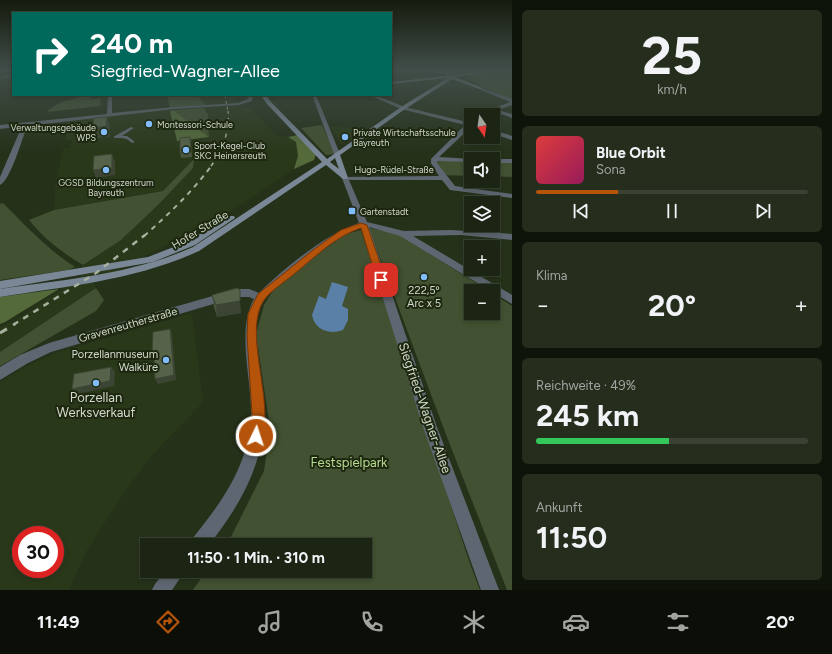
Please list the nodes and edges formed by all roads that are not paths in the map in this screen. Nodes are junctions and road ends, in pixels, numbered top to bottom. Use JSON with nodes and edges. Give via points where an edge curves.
{"nodes":[{"id":1,"x":110,"y":98,"type":"edge"},
{"id":2,"x":250,"y":98,"type":"edge"},
{"id":3,"x":265,"y":98,"type":"edge"},
{"id":4,"x":315,"y":98,"type":"edge"},
{"id":5,"x":377,"y":98,"type":"edge"},
{"id":6,"x":418,"y":98,"type":"edge"},
{"id":7,"x":502,"y":98,"type":"edge"},
{"id":8,"x":512,"y":102,"type":"edge"},
{"id":9,"x":403,"y":108,"type":"junction"},
{"id":10,"x":498,"y":108,"type":"edge"},
{"id":11,"x":500,"y":112,"type":"edge"},
{"id":12,"x":110,"y":115,"type":"junction"},
{"id":13,"x":512,"y":116,"type":"edge"},
{"id":14,"x":464,"y":123,"type":"edge"},
{"id":15,"x":25,"y":125,"type":"junction"},
{"id":16,"x":0,"y":127,"type":"edge"},
{"id":17,"x":464,"y":130,"type":"edge"},
{"id":18,"x":500,"y":134,"type":"edge"},
{"id":19,"x":127,"y":138,"type":"junction"},
{"id":20,"x":512,"y":138,"type":"edge"},
{"id":21,"x":133,"y":142,"type":"dead end"},
{"id":22,"x":337,"y":154,"type":"junction"},
{"id":23,"x":434,"y":159,"type":"junction"},
{"id":24,"x":464,"y":160,"type":"edge"},
{"id":25,"x":326,"y":161,"type":"junction"},
{"id":26,"x":500,"y":161,"type":"edge"},
{"id":27,"x":512,"y":161,"type":"edge"},
{"id":28,"x":340,"y":171,"type":"junction"},
{"id":29,"x":312,"y":172,"type":"junction"},
{"id":30,"x":345,"y":178,"type":"junction"},
{"id":31,"x":444,"y":178,"type":"junction"},
{"id":32,"x":0,"y":183,"type":"edge"},
{"id":33,"x":512,"y":196,"type":"edge"},
{"id":34,"x":364,"y":225,"type":"junction"},
{"id":35,"x":403,"y":234,"type":"junction"},
{"id":36,"x":512,"y":237,"type":"edge"},
{"id":37,"x":0,"y":285,"type":"edge"},
{"id":38,"x":0,"y":293,"type":"edge"},
{"id":39,"x":262,"y":297,"type":"junction"},
{"id":40,"x":512,"y":300,"type":"edge"},
{"id":41,"x":0,"y":374,"type":"edge"},
{"id":42,"x":204,"y":538,"type":"edge"},
{"id":43,"x":170,"y":578,"type":"edge"},
{"id":44,"x":160,"y":590,"type":"edge"},
{"id":45,"x":490,"y":590,"type":"edge"}],
"edges":[{"from":1,"to":12,"type":"street"},
{"from":2,"to":12,"type":"street","via":[[239,104]]},
{"from":3,"to":25,"type":"main road"},
{"from":4,"to":22,"type":"street"},
{"from":5,"to":9,"type":"street"},
{"from":6,"to":9,"type":"main road"},
{"from":7,"to":8,"type":"street"},
{"from":8,"to":10,"type":"street"},
{"from":9,"to":14,"type":"street"},
{"from":9,"to":22,"type":"main road"},
{"from":11,"to":13,"type":"street"},
{"from":12,"to":15,"type":"street"},
{"from":15,"to":16,"type":"street"},
{"from":15,"to":32,"type":"street"},
{"from":17,"to":23,"type":"street"},
{"from":18,"to":20,"type":"street"},
{"from":19,"to":19,"type":"street","via":[[116,137],[131,129],[131,137]]},
{"from":19,"to":21,"type":"street"},
{"from":22,"to":25,"type":"main road"},
{"from":22,"to":28,"type":"main road"},
{"from":23,"to":24,"type":"street"},
{"from":23,"to":31,"type":"street"},
{"from":25,"to":28,"type":"main road"},
{"from":25,"to":29,"type":"main road","name":"Hofer Straße"},
{"from":25,"to":37,"type":"main road","name":"Hofer Straße","via":[[318,161],[192,243],[164,256],[130,265]]},
{"from":26,"to":27,"type":"street"},
{"from":28,"to":29,"type":"main road"},
{"from":28,"to":30,"type":"main road"},
{"from":29,"to":38,"type":"main road","name":"Hofer Straße","via":[[180,257],[129,273]]},
{"from":30,"to":31,"type":"street","name":"Hugo-Rüdel-Straße"},
{"from":30,"to":34,"type":"street","name":"Siegfried-Wagner-Allee"},
{"from":31,"to":33,"type":"street","via":[[458,189]]},
{"from":34,"to":35,"type":"street"},
{"from":34,"to":39,"type":"street","via":[[344,231]]},
{"from":34,"to":45,"type":"street","name":"Siegfried-Wagner-Allee","via":[[430,427]]},
{"from":35,"to":36,"type":"street","via":[[461,233]]},
{"from":35,"to":40,"type":"street"},
{"from":39,"to":41,"type":"street","name":"Gravenreutherstraße","via":[[237,293],[63,343],[29,357]]},
{"from":39,"to":42,"type":"street","via":[[253,314],[252,336],[258,414],[254,448],[236,496]]},
{"from":43,"to":44,"type":"street"}]}
